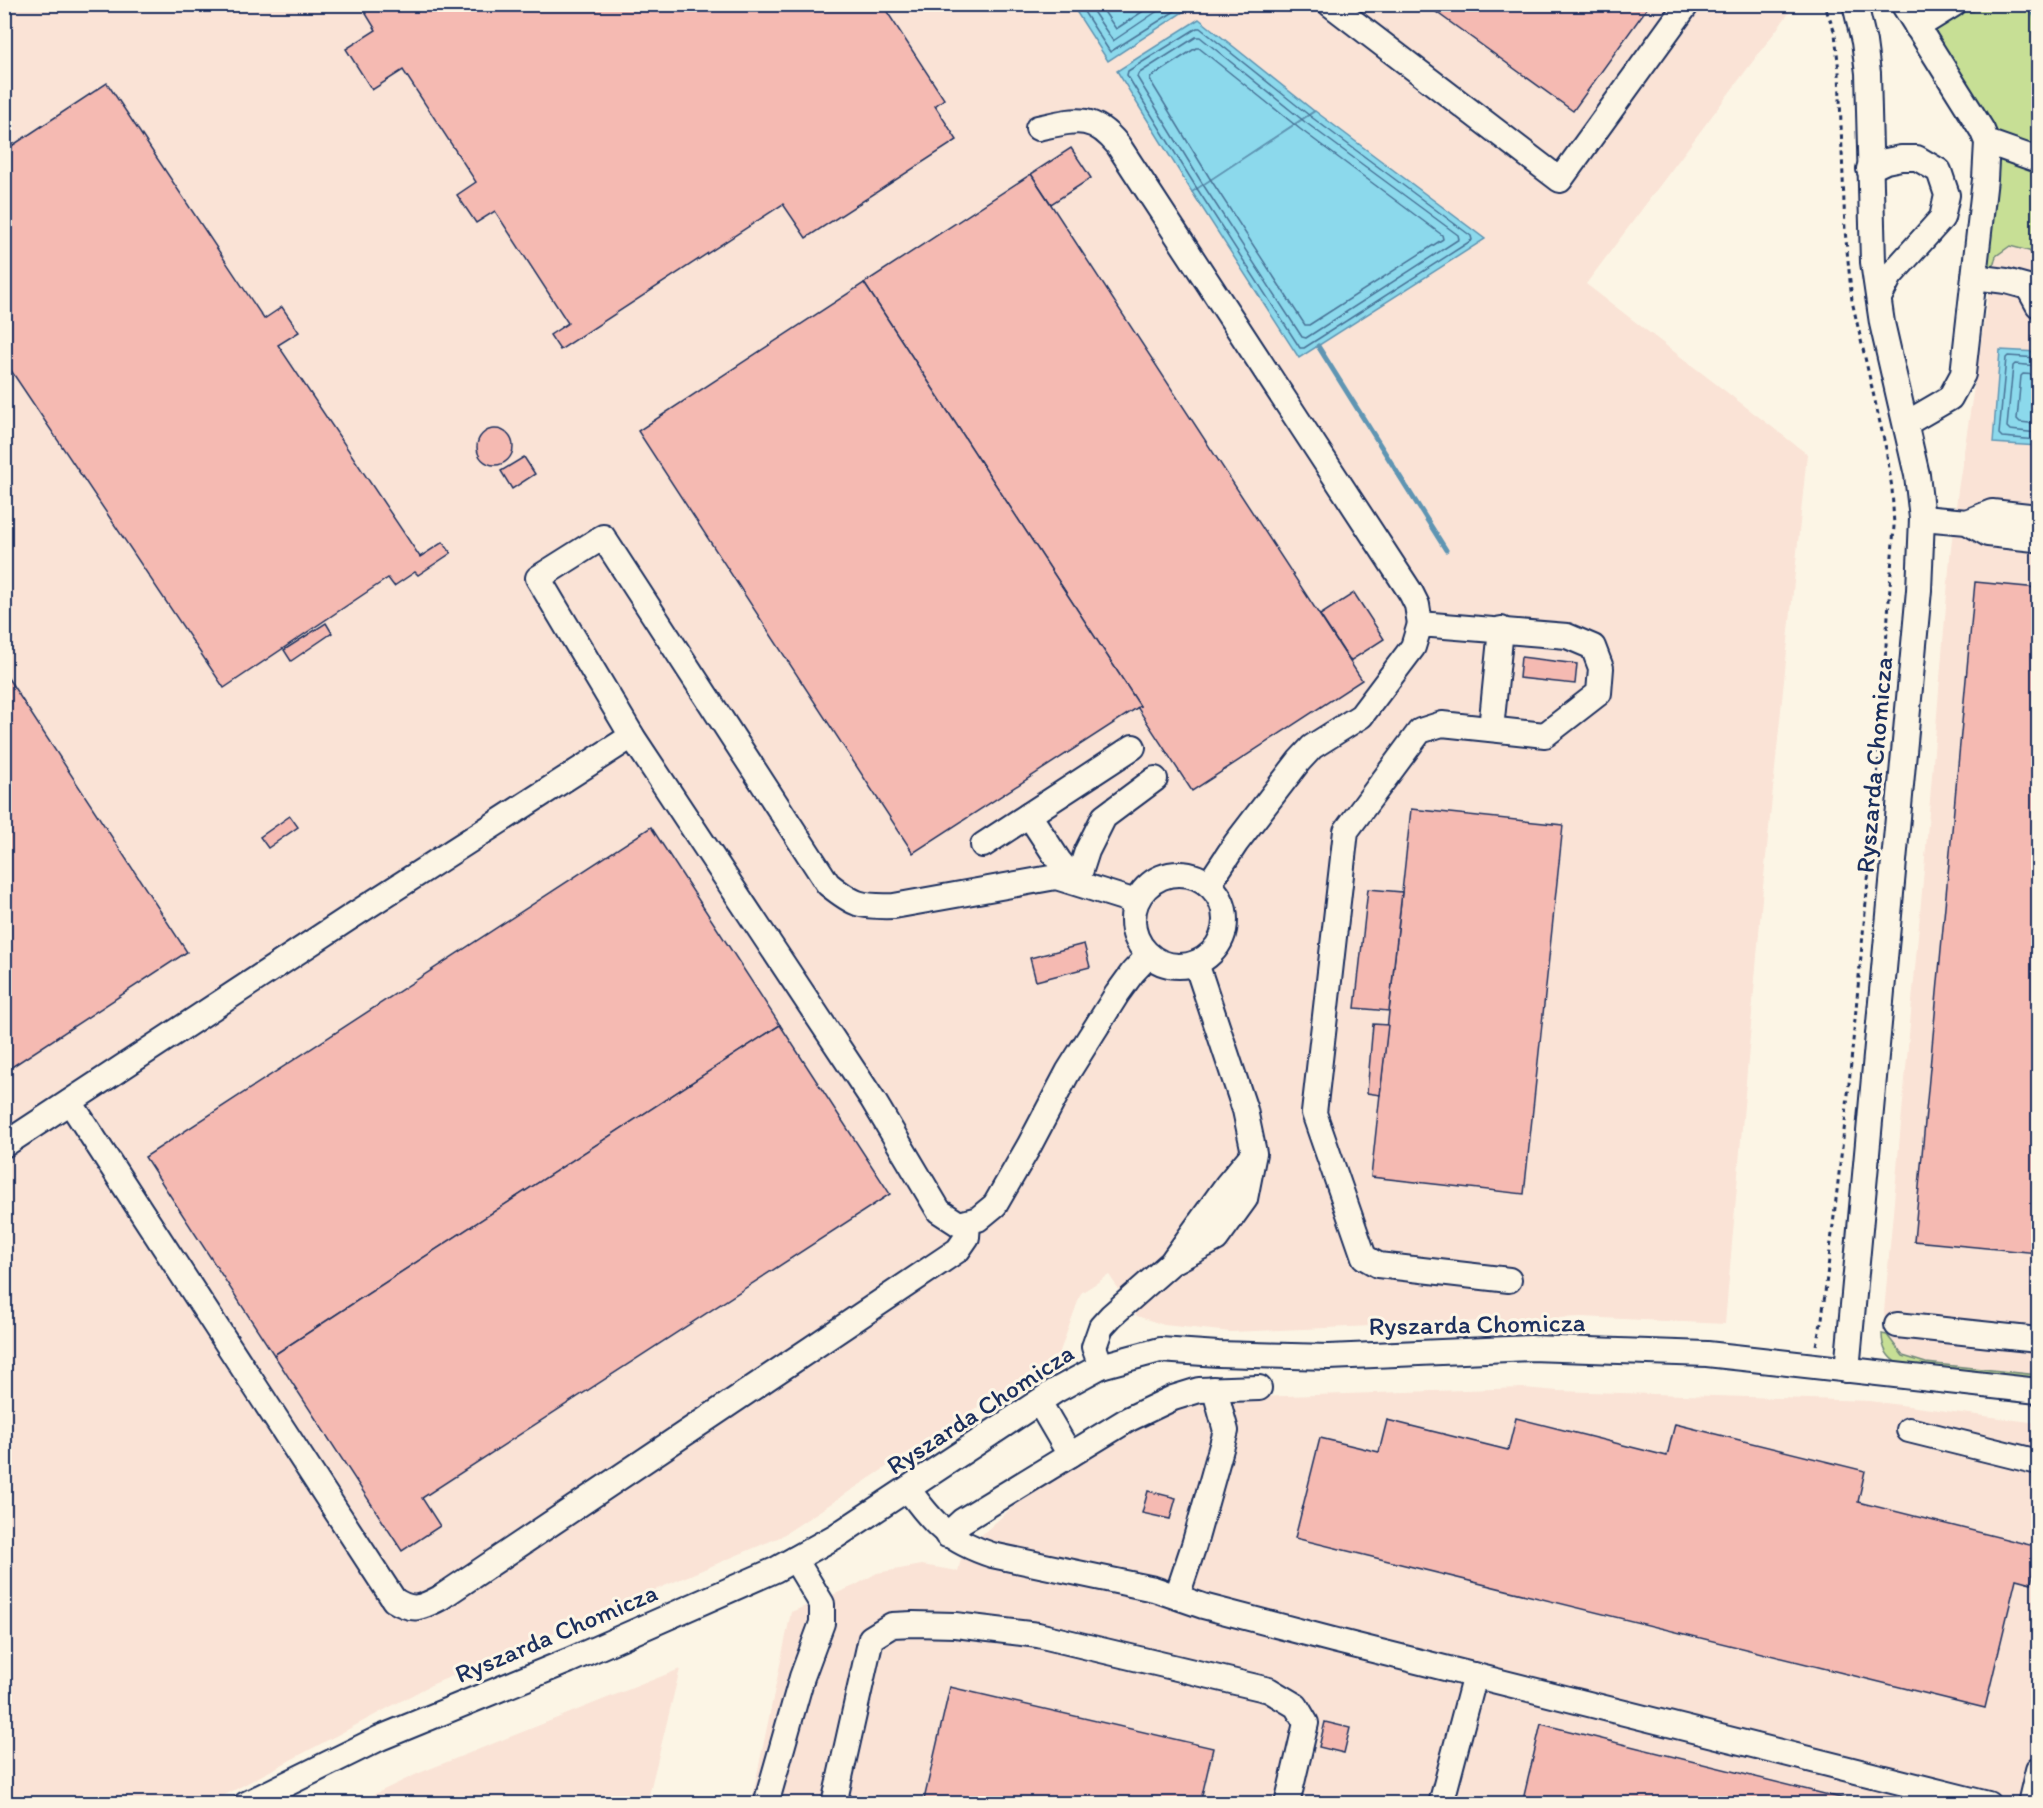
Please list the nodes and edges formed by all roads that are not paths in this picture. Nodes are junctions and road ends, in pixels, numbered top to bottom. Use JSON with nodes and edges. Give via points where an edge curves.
{"nodes":[{"id":1,"x":1330,"y":4,"type":"edge"},
{"id":2,"x":1687,"y":4,"type":"edge"},
{"id":3,"x":1855,"y":4,"type":"edge"},
{"id":4,"x":1903,"y":4,"type":"edge"},
{"id":5,"x":1954,"y":4,"type":"edge"},
{"id":6,"x":1917,"y":27,"type":"junction"},
{"id":7,"x":1038,"y":128,"type":"dead end"},
{"id":8,"x":1986,"y":142,"type":"junction"},
{"id":9,"x":2038,"y":160,"type":"edge"},
{"id":10,"x":1869,"y":169,"type":"junction"},
{"id":11,"x":1974,"y":277,"type":"junction"},
{"id":12,"x":1879,"y":298,"type":"junction"},
{"id":13,"x":2038,"y":305,"type":"edge"},
{"id":14,"x":1907,"y":423,"type":"junction"},
{"id":15,"x":2038,"y":517,"type":"edge"},
{"id":16,"x":1922,"y":518,"type":"junction"},
{"id":17,"x":1967,"y":522,"type":"junction"},
{"id":18,"x":2038,"y":537,"type":"edge"},
{"id":19,"x":1420,"y":624,"type":"junction"},
{"id":20,"x":1501,"y":629,"type":"junction"},
{"id":21,"x":1491,"y":729,"type":"junction"},
{"id":22,"x":632,"y":736,"type":"junction"},
{"id":23,"x":1133,"y":747,"type":"dead end"},
{"id":24,"x":1155,"y":779,"type":"dead end"},
{"id":25,"x":1029,"y":815,"type":"junction"},
{"id":26,"x":983,"y":845,"type":"dead end"},
{"id":27,"x":1077,"y":882,"type":"junction"},
{"id":28,"x":1209,"y":884,"type":"junction"},
{"id":29,"x":1136,"y":902,"type":"junction"},
{"id":30,"x":1148,"y":956,"type":"junction"},
{"id":31,"x":1196,"y":963,"type":"junction"},
{"id":32,"x":70,"y":1102,"type":"junction"},
{"id":33,"x":4,"y":1145,"type":"edge"},
{"id":34,"x":968,"y":1223,"type":"junction"},
{"id":35,"x":1509,"y":1280,"type":"dead end"},
{"id":36,"x":1897,"y":1325,"type":"dead end"},
{"id":37,"x":2038,"y":1340,"type":"edge"},
{"id":38,"x":1101,"y":1366,"type":"junction"},
{"id":39,"x":1847,"y":1370,"type":"junction"},
{"id":40,"x":1259,"y":1388,"type":"dead end"},
{"id":41,"x":1213,"y":1389,"type":"junction"},
{"id":42,"x":2038,"y":1391,"type":"edge"},
{"id":43,"x":1039,"y":1402,"type":"junction"},
{"id":44,"x":1909,"y":1430,"type":"dead end"},
{"id":45,"x":1070,"y":1455,"type":"junction"},
{"id":46,"x":2038,"y":1462,"type":"edge"},
{"id":47,"x":908,"y":1490,"type":"junction"},
{"id":48,"x":946,"y":1534,"type":"junction"},
{"id":49,"x":795,"y":1559,"type":"junction"},
{"id":50,"x":1177,"y":1596,"type":"junction"},
{"id":51,"x":1474,"y":1675,"type":"junction"},
{"id":52,"x":2038,"y":1770,"type":"edge"},
{"id":53,"x":246,"y":1803,"type":"edge"},
{"id":54,"x":766,"y":1803,"type":"edge"},
{"id":55,"x":834,"y":1803,"type":"edge"},
{"id":56,"x":1287,"y":1803,"type":"edge"},
{"id":57,"x":1441,"y":1803,"type":"edge"},
{"id":58,"x":1988,"y":1803,"type":"edge"},
{"id":59,"x":2030,"y":1803,"type":"edge"}],
"edges":[{"from":1,"to":2,"type":"street","via":[[1560,180]]},
{"from":3,"to":10,"type":"street","name":"Ryszarda Chomicza","via":[[1868,73]]},
{"from":4,"to":6,"type":"street"},
{"from":5,"to":6,"type":"street"},
{"from":6,"to":8,"type":"street"},
{"from":7,"to":19,"type":"street","via":[[1080,121],[1093,123],[1119,145],[1411,593]]},
{"from":8,"to":9,"type":"street"},
{"from":8,"to":11,"type":"street"},
{"from":10,"to":12,"type":"street","name":"Ryszarda Chomicza","via":[[1873,262]]},
{"from":10,"to":12,"type":"street","via":[[1886,161],[1917,158],[1939,171],[1947,195],[1942,218],[1890,276]]},
{"from":11,"to":13,"type":"street","via":[[2028,287]]},
{"from":11,"to":14,"type":"street","via":[[1963,374],[1950,398]]},
{"from":12,"to":14,"type":"street","name":"Ryszarda Chomicza"},
{"from":14,"to":16,"type":"street","name":"Ryszarda Chomicza"},
{"from":15,"to":17,"type":"street","via":[[1992,512]]},
{"from":16,"to":17,"type":"street"},
{"from":16,"to":39,"type":"street","name":"Ryszarda Chomicza","via":[[1919,590]]},
{"from":17,"to":18,"type":"street","via":[[1988,534]]},
{"from":19,"to":20,"type":"street"},
{"from":19,"to":28,"type":"street","via":[[1413,647],[1361,716],[1312,747],[1299,761]]},
{"from":20,"to":21,"type":"street"},
{"from":20,"to":21,"type":"street","via":[[1567,636],[1593,647],[1601,668],[1599,693],[1545,735]]},
{"from":21,"to":35,"type":"street","via":[[1442,724],[1420,731],[1346,831],[1314,1113],[1364,1257],[1378,1266]]},
{"from":22,"to":27,"type":"street","via":[[538,578],[603,537],[828,884],[849,900],[868,907],[894,906],[1056,877]]},
{"from":22,"to":32,"type":"street"},
{"from":22,"to":34,"type":"street","via":[[873,1100],[939,1211],[959,1224]]},
{"from":23,"to":25,"type":"street"},
{"from":24,"to":27,"type":"street","via":[[1104,817]]},
{"from":25,"to":26,"type":"street"},
{"from":25,"to":27,"type":"street"},
{"from":27,"to":29,"type":"street"},
{"from":28,"to":29,"type":"street","via":[[1186,875],[1171,875],[1145,889]]},
{"from":28,"to":31,"type":"street","via":[[1221,902],[1224,932],[1217,946]]},
{"from":29,"to":30,"type":"street","via":[[1134,932]]},
{"from":30,"to":31,"type":"street","via":[[1163,964]]},
{"from":30,"to":34,"type":"street","via":[[1132,972],[1068,1072],[995,1205]]},
{"from":31,"to":38,"type":"street","via":[[1245,1110],[1254,1154],[1171,1263],[1101,1327],[1094,1347]]},
{"from":32,"to":33,"type":"street"},
{"from":32,"to":34,"type":"street","via":[[394,1599],[405,1607],[423,1607],[440,1598],[958,1250],[967,1237]]},
{"from":36,"to":37,"type":"street"},
{"from":38,"to":39,"type":"street","name":"Ryszarda Chomicza","via":[[1160,1350],[1329,1357],[1531,1348],[1707,1354]]},
{"from":38,"to":43,"type":"street","name":"Ryszarda Chomicza"},
{"from":39,"to":42,"type":"street","name":"Ryszarda Chomicza"},
{"from":40,"to":41,"type":"street"},
{"from":41,"to":45,"type":"street","via":[[1173,1398]]},
{"from":41,"to":50,"type":"street","via":[[1226,1431]]},
{"from":43,"to":45,"type":"street"},
{"from":43,"to":47,"type":"street","name":"Ryszarda Chomicza"},
{"from":44,"to":46,"type":"street"},
{"from":45,"to":48,"type":"street"},
{"from":47,"to":48,"type":"street"},
{"from":47,"to":49,"type":"street","name":"Ryszarda Chomicza"},
{"from":48,"to":50,"type":"street","via":[[992,1555]]},
{"from":49,"to":53,"type":"street","name":"Ryszarda Chomicza","via":[[578,1656],[380,1738]]},
{"from":49,"to":54,"type":"street","via":[[822,1604],[822,1623],[802,1677]]},
{"from":50,"to":51,"type":"street"},
{"from":51,"to":57,"type":"street"},
{"from":51,"to":58,"type":"street"},
{"from":52,"to":59,"type":"street"},
{"from":55,"to":56,"type":"street","via":[[871,1638],[892,1625],[913,1624],[1038,1635],[1269,1690],[1296,1706],[1306,1723]]}]}
